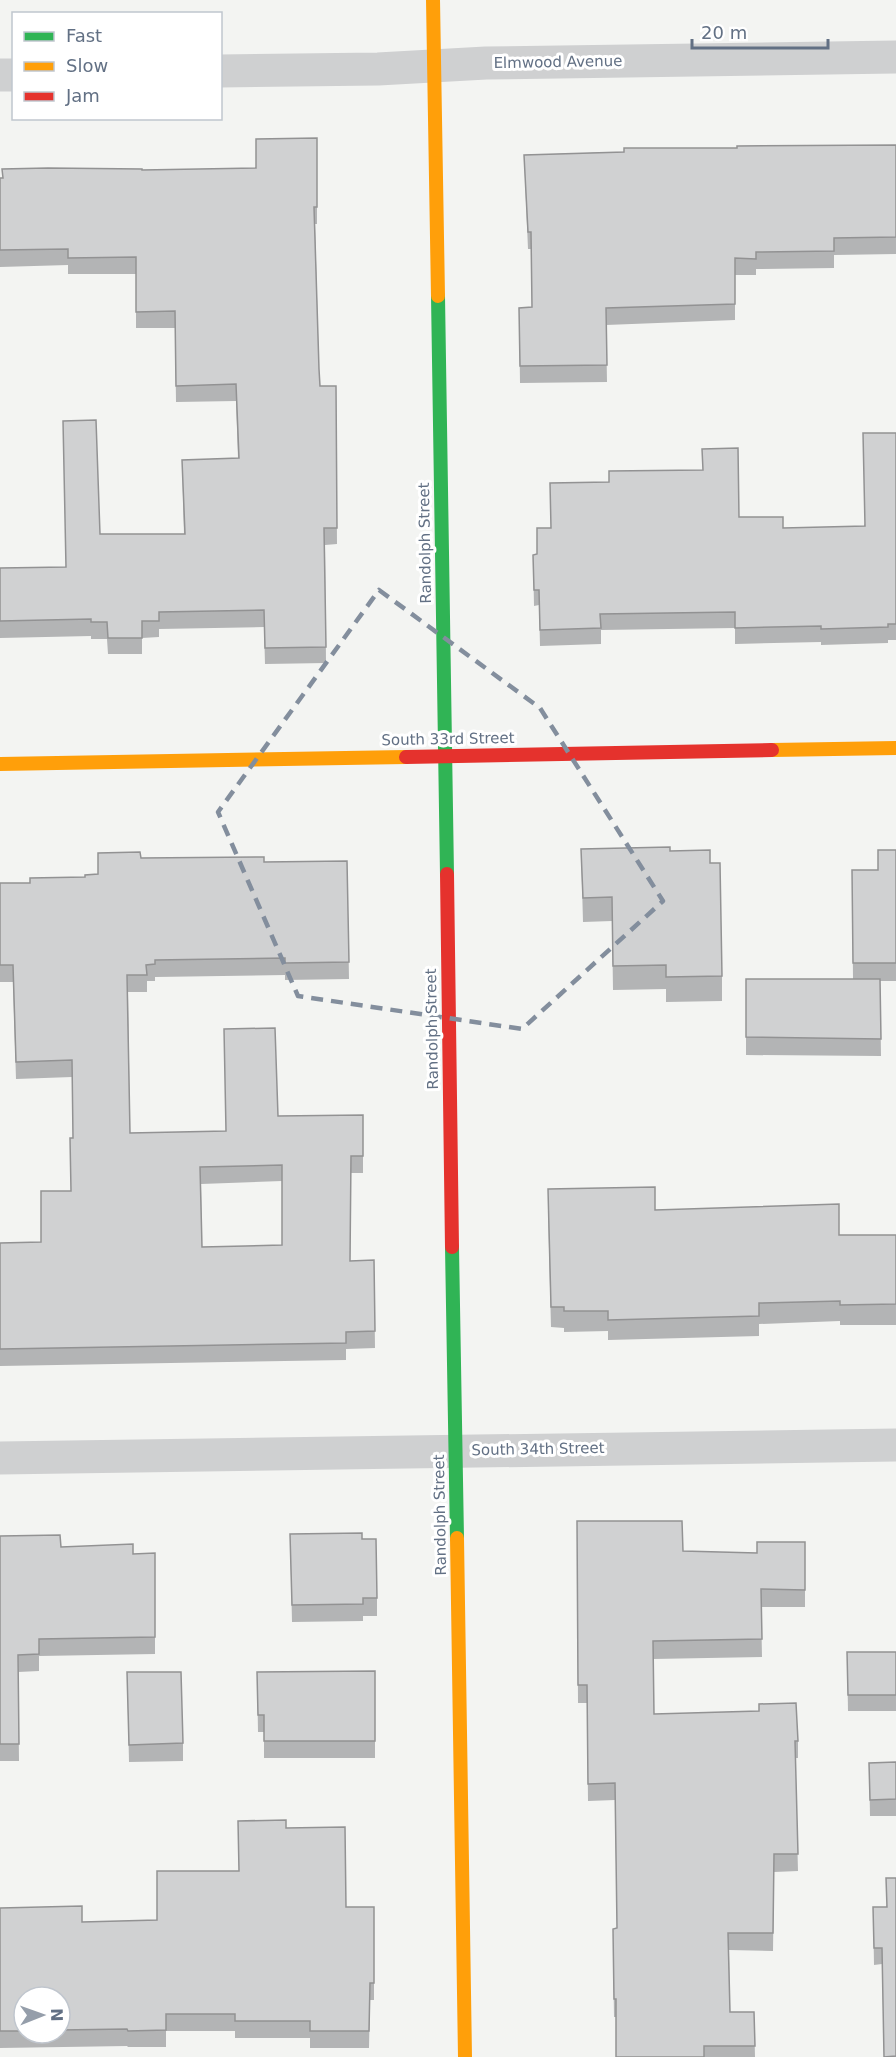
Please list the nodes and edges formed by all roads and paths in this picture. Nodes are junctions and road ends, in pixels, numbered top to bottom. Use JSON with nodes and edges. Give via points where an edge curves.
{"nodes":[{"id":1,"x":433,"y":0,"type":"edge"},
{"id":2,"x":896,"y":57,"type":"edge"},
{"id":3,"x":434,"y":66,"type":"junction"},
{"id":4,"x":222,"y":71,"type":"edge"},
{"id":5,"x":896,"y":748,"type":"edge"},
{"id":6,"x":443,"y":756,"type":"junction"},
{"id":7,"x":0,"y":764,"type":"edge"},
{"id":8,"x":896,"y":1445,"type":"edge"},
{"id":9,"x":456,"y":1450,"type":"junction"},
{"id":10,"x":0,"y":1458,"type":"edge"},
{"id":11,"x":465,"y":2057,"type":"edge"}],
"edges":[{"from":1,"to":3,"type":"main road","name":"Randolph Street"},
{"from":2,"to":3,"type":"street","name":"Elmwood Avenue"},
{"from":3,"to":4,"type":"street","name":"Elmwood Avenue"},
{"from":3,"to":6,"type":"main road","name":"Randolph Street"},
{"from":5,"to":6,"type":"main road","name":"South 33rd Street"},
{"from":6,"to":7,"type":"main road","name":"South 33rd Street"},
{"from":6,"to":9,"type":"main road","name":"Randolph Street"},
{"from":8,"to":9,"type":"street","name":"South 34th Street"},
{"from":9,"to":10,"type":"street","name":"South 34th Street"},
{"from":9,"to":11,"type":"main road","name":"Randolph Street"}]}
